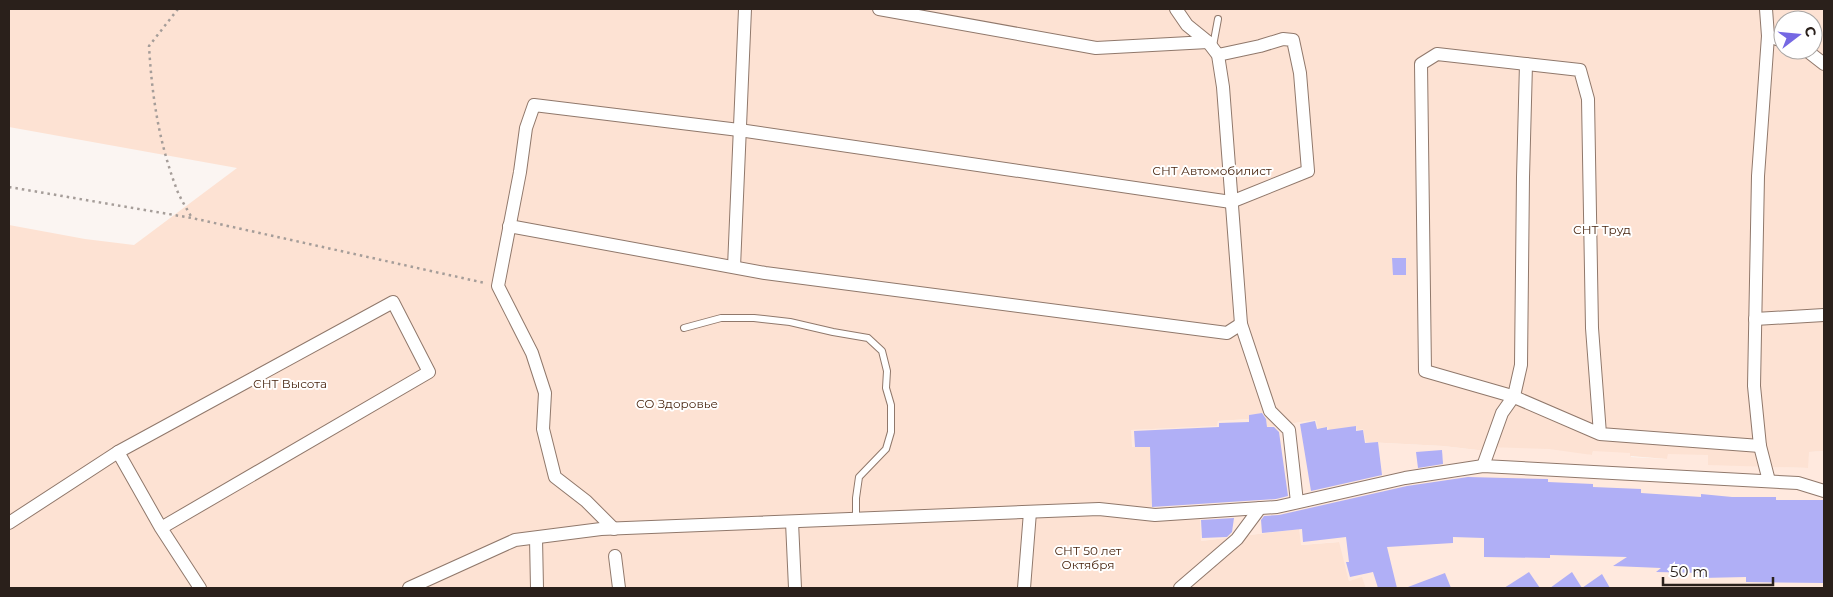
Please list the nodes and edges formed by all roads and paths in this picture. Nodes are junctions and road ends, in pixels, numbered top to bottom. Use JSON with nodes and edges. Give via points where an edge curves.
{"nodes":[{"id":1,"x":178,"y":9,"type":"edge"},
{"id":2,"x":745,"y":9,"type":"edge"},
{"id":3,"x":879,"y":9,"type":"edge"},
{"id":4,"x":1176,"y":9,"type":"edge"},
{"id":5,"x":1766,"y":9,"type":"edge"},
{"id":6,"x":1218,"y":19,"type":"dead end"},
{"id":7,"x":1768,"y":36,"type":"junction"},
{"id":8,"x":1773,"y":38,"type":"edge"},
{"id":9,"x":1213,"y":48,"type":"junction"},
{"id":10,"x":1526,"y":64,"type":"junction"},
{"id":11,"x":739,"y":130,"type":"junction"},
{"id":12,"x":9,"y":187,"type":"edge"},
{"id":13,"x":1231,"y":202,"type":"junction"},
{"id":14,"x":192,"y":218,"type":"junction"},
{"id":15,"x":509,"y":226,"type":"junction"},
{"id":16,"x":734,"y":267,"type":"junction"},
{"id":17,"x":498,"y":286,"type":"junction"},
{"id":18,"x":1824,"y":315,"type":"edge"},
{"id":19,"x":1755,"y":319,"type":"junction"},
{"id":20,"x":1241,"y":324,"type":"junction"},
{"id":21,"x":684,"y":328,"type":"dead end"},
{"id":22,"x":1514,"y":396,"type":"junction"},
{"id":23,"x":1600,"y":434,"type":"junction"},
{"id":24,"x":1760,"y":446,"type":"junction"},
{"id":25,"x":118,"y":452,"type":"junction"},
{"id":26,"x":1483,"y":466,"type":"junction"},
{"id":27,"x":1769,"y":481,"type":"junction"},
{"id":28,"x":1824,"y":491,"type":"edge"},
{"id":29,"x":1297,"y":502,"type":"junction"},
{"id":30,"x":1260,"y":508,"type":"junction"},
{"id":31,"x":1030,"y":512,"type":"junction"},
{"id":32,"x":856,"y":519,"type":"junction"},
{"id":33,"x":792,"y":522,"type":"junction"},
{"id":34,"x":9,"y":523,"type":"edge"},
{"id":35,"x":161,"y":528,"type":"junction"},
{"id":36,"x":614,"y":529,"type":"junction"},
{"id":37,"x":536,"y":538,"type":"junction"},
{"id":38,"x":615,"y":556,"type":"dead end"},
{"id":39,"x":200,"y":588,"type":"edge"},
{"id":40,"x":410,"y":588,"type":"edge"},
{"id":41,"x":537,"y":588,"type":"edge"},
{"id":42,"x":619,"y":588,"type":"edge"},
{"id":43,"x":795,"y":588,"type":"edge"},
{"id":44,"x":1024,"y":588,"type":"edge"},
{"id":45,"x":1180,"y":588,"type":"edge"}],
"edges":[{"from":1,"to":14,"type":"path","via":[[149,46],[152,95],[160,137],[178,192]]},
{"from":2,"to":11,"type":"street"},
{"from":3,"to":9,"type":"street","via":[[1096,48]]},
{"from":4,"to":9,"type":"street","via":[[1187,25]]},
{"from":5,"to":7,"type":"street"},
{"from":6,"to":9,"type":"lane"},
{"from":7,"to":8,"type":"street"},
{"from":7,"to":19,"type":"street","via":[[1758,176]]},
{"from":9,"to":13,"type":"street","via":[[1223,86]]},
{"from":9,"to":13,"type":"street","via":[[1260,46],[1293,40],[1300,74],[1308,171]]},
{"from":10,"to":22,"type":"street","via":[[1521,365]]},
{"from":10,"to":22,"type":"street","via":[[1437,54],[1421,64],[1426,371]]},
{"from":10,"to":23,"type":"street","via":[[1580,70],[1588,100],[1592,328]]},
{"from":11,"to":13,"type":"street"},
{"from":11,"to":15,"type":"street","via":[[534,105],[526,128]]},
{"from":11,"to":16,"type":"street"},
{"from":12,"to":14,"type":"path"},
{"from":13,"to":20,"type":"street"},
{"from":14,"to":17,"type":"path"},
{"from":15,"to":16,"type":"street"},
{"from":15,"to":17,"type":"street"},
{"from":16,"to":20,"type":"street","via":[[1227,333]]},
{"from":17,"to":36,"type":"street","via":[[532,353],[545,393],[543,429],[555,477]]},
{"from":18,"to":19,"type":"street"},
{"from":19,"to":24,"type":"street","via":[[1754,386]]},
{"from":20,"to":29,"type":"street","via":[[1270,411],[1289,430]]},
{"from":21,"to":32,"type":"lane","via":[[721,318],[790,322],[868,338],[882,351],[891,405],[891,432],[886,449],[860,477]]},
{"from":22,"to":23,"type":"street"},
{"from":22,"to":26,"type":"street","via":[[1502,413]]},
{"from":23,"to":24,"type":"street"},
{"from":24,"to":27,"type":"street"},
{"from":25,"to":34,"type":"street"},
{"from":25,"to":35,"type":"street"},
{"from":25,"to":35,"type":"street","via":[[393,302],[429,372]]},
{"from":26,"to":27,"type":"street"},
{"from":26,"to":29,"type":"street","via":[[1405,478]]},
{"from":27,"to":28,"type":"street","via":[[1798,483]]},
{"from":29,"to":30,"type":"street"},
{"from":30,"to":31,"type":"street","via":[[1155,515],[1099,509]]},
{"from":30,"to":45,"type":"street","via":[[1237,539]]},
{"from":31,"to":32,"type":"street"},
{"from":31,"to":44,"type":"street"},
{"from":32,"to":33,"type":"street"},
{"from":33,"to":36,"type":"street"},
{"from":33,"to":43,"type":"street"},
{"from":35,"to":39,"type":"street"},
{"from":36,"to":37,"type":"street"},
{"from":37,"to":40,"type":"street","via":[[515,540]]},
{"from":37,"to":41,"type":"street"},
{"from":38,"to":42,"type":"street"}]}
